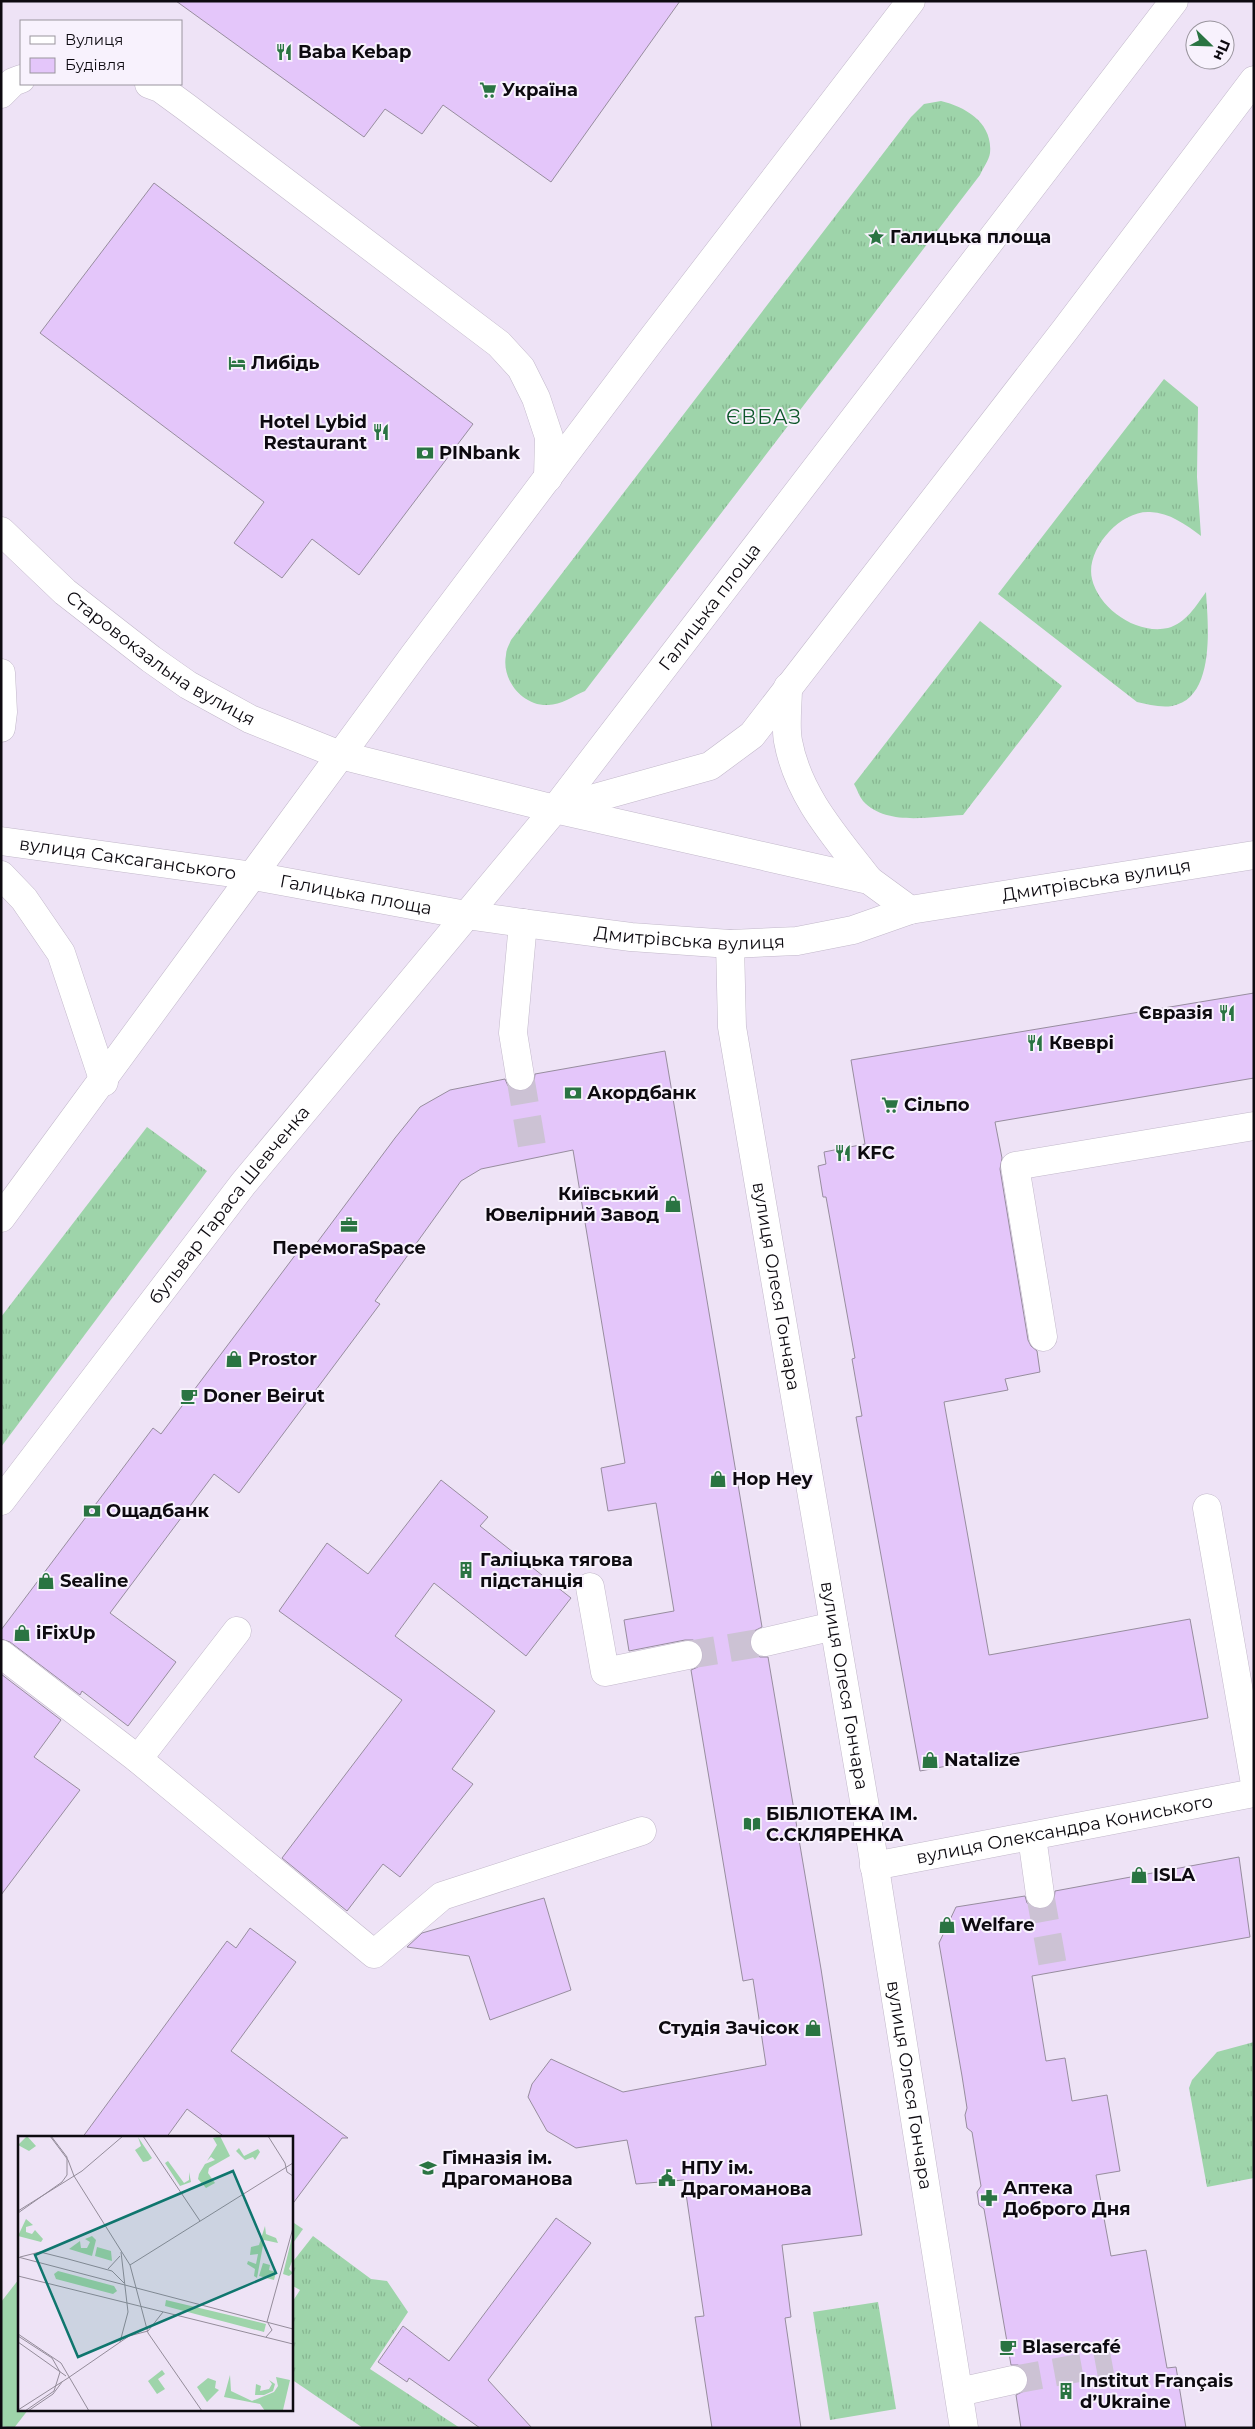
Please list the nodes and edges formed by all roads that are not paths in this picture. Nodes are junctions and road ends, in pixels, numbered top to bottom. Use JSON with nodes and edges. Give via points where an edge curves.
{"nodes":[{"id":1,"x":911,"y":1,"type":"edge"},
{"id":2,"x":1174,"y":1,"type":"edge"},
{"id":3,"x":20,"y":79,"type":"edge"},
{"id":4,"x":1254,"y":80,"type":"edge"},
{"id":5,"x":152,"y":85,"type":"edge"},
{"id":6,"x":1,"y":94,"type":"edge"},
{"id":7,"x":548,"y":478,"type":"junction"},
{"id":8,"x":1,"y":531,"type":"edge"},
{"id":9,"x":1,"y":673,"type":"edge"},
{"id":10,"x":788,"y":688,"type":"junction"},
{"id":11,"x":1,"y":728,"type":"edge"},
{"id":12,"x":340,"y":755,"type":"junction"},
{"id":13,"x":555,"y":809,"type":"junction"},
{"id":14,"x":1,"y":841,"type":"edge"},
{"id":15,"x":1254,"y":855,"type":"edge"},
{"id":16,"x":1,"y":875,"type":"edge"},
{"id":17,"x":254,"y":876,"type":"junction"},
{"id":18,"x":868,"y":880,"type":"junction"},
{"id":19,"x":910,"y":910,"type":"junction"},
{"id":20,"x":466,"y":915,"type":"junction"},
{"id":21,"x":522,"y":923,"type":"junction"},
{"id":22,"x":730,"y":944,"type":"junction"},
{"id":23,"x":520,"y":1076,"type":"tunnel mouth"},
{"id":24,"x":104,"y":1082,"type":"junction"},
{"id":25,"x":1254,"y":1126,"type":"edge"},
{"id":26,"x":1,"y":1218,"type":"edge"},
{"id":27,"x":1043,"y":1337,"type":"dead end"},
{"id":28,"x":1,"y":1501,"type":"edge"},
{"id":29,"x":1206,"y":1508,"type":"dead end"},
{"id":30,"x":590,"y":1586,"type":"dead end"},
{"id":31,"x":834,"y":1626,"type":"junction"},
{"id":32,"x":237,"y":1631,"type":"dead end"},
{"id":33,"x":765,"y":1642,"type":"tunnel mouth"},
{"id":34,"x":1,"y":1654,"type":"edge"},
{"id":35,"x":688,"y":1655,"type":"tunnel mouth"},
{"id":36,"x":138,"y":1759,"type":"junction"},
{"id":37,"x":1254,"y":1778,"type":"edge"},
{"id":38,"x":1254,"y":1794,"type":"edge"},
{"id":39,"x":642,"y":1831,"type":"dead end"},
{"id":40,"x":1032,"y":1837,"type":"junction"},
{"id":41,"x":874,"y":1866,"type":"junction"},
{"id":42,"x":1040,"y":1894,"type":"tunnel mouth"},
{"id":43,"x":1013,"y":2380,"type":"tunnel mouth"},
{"id":44,"x":959,"y":2392,"type":"junction"},
{"id":45,"x":964,"y":2428,"type":"edge"}],
"edges":[{"from":1,"to":7,"type":"main road","name":"Галицька площа"},
{"from":2,"to":13,"type":"main road","name":"Галицька площа"},
{"from":3,"to":6,"type":"main road"},
{"from":4,"to":10,"type":"main road"},
{"from":5,"to":7,"type":"main road","via":[[186,107],[499,344],[521,368],[536,398],[549,437]]},
{"from":7,"to":12,"type":"main road","name":"Галицька площа"},
{"from":8,"to":12,"type":"main road","name":"Старовокзальна вулиця","via":[[66,592],[188,685],[250,719]]},
{"from":9,"to":11,"type":"main road"},
{"from":10,"to":13,"type":"main road","via":[[752,735],[710,766]]},
{"from":10,"to":18,"type":"main road","via":[[788,740],[798,779],[820,816]]},
{"from":12,"to":13,"type":"main road"},
{"from":12,"to":17,"type":"main road","name":"Галицька площа"},
{"from":13,"to":18,"type":"main road"},
{"from":13,"to":20,"type":"main road","name":"Галицька площа"},
{"from":14,"to":17,"type":"main road","name":"вулиця Саксаганського"},
{"from":15,"to":19,"type":"main road","name":"Дмитрівська вулиця"},
{"from":16,"to":24,"type":"main road","via":[[24,899],[61,953]]},
{"from":17,"to":20,"type":"main road","name":"Галицька площа"},
{"from":17,"to":24,"type":"main road"},
{"from":18,"to":19,"type":"main road"},
{"from":19,"to":22,"type":"main road","name":"Дмитрівська вулиця","via":[[844,932],[797,941]]},
{"from":20,"to":21,"type":"main road","name":"Дмитрівська вулиця"},
{"from":20,"to":28,"type":"main road","name":"бульвар Тараса Шевченка","via":[[243,1184]]},
{"from":21,"to":22,"type":"main road","name":"Дмитрівська вулиця","via":[[632,937]]},
{"from":21,"to":23,"type":"main road","via":[[513,1033]]},
{"from":22,"to":31,"type":"main road","name":"вулиця Олеся Гончара","via":[[732,1027]]},
{"from":24,"to":26,"type":"main road"},
{"from":25,"to":27,"type":"main road","via":[[1015,1166]]},
{"from":29,"to":37,"type":"main road"},
{"from":30,"to":35,"type":"main road","via":[[605,1672]]},
{"from":31,"to":33,"type":"main road"},
{"from":31,"to":41,"type":"main road","name":"вулиця Олеся Гончара"},
{"from":32,"to":36,"type":"main road"},
{"from":34,"to":36,"type":"main road"},
{"from":36,"to":39,"type":"main road","via":[[374,1954],[442,1896]]},
{"from":38,"to":40,"type":"main road","name":"вулиця Олександра Кониського"},
{"from":40,"to":41,"type":"main road","name":"вулиця Олександра Кониського"},
{"from":40,"to":42,"type":"main road"},
{"from":41,"to":44,"type":"main road","name":"вулиця Олеся Гончара"},
{"from":43,"to":44,"type":"main road"},
{"from":44,"to":45,"type":"main road","name":"вулиця Олеся Гончара"}]}
